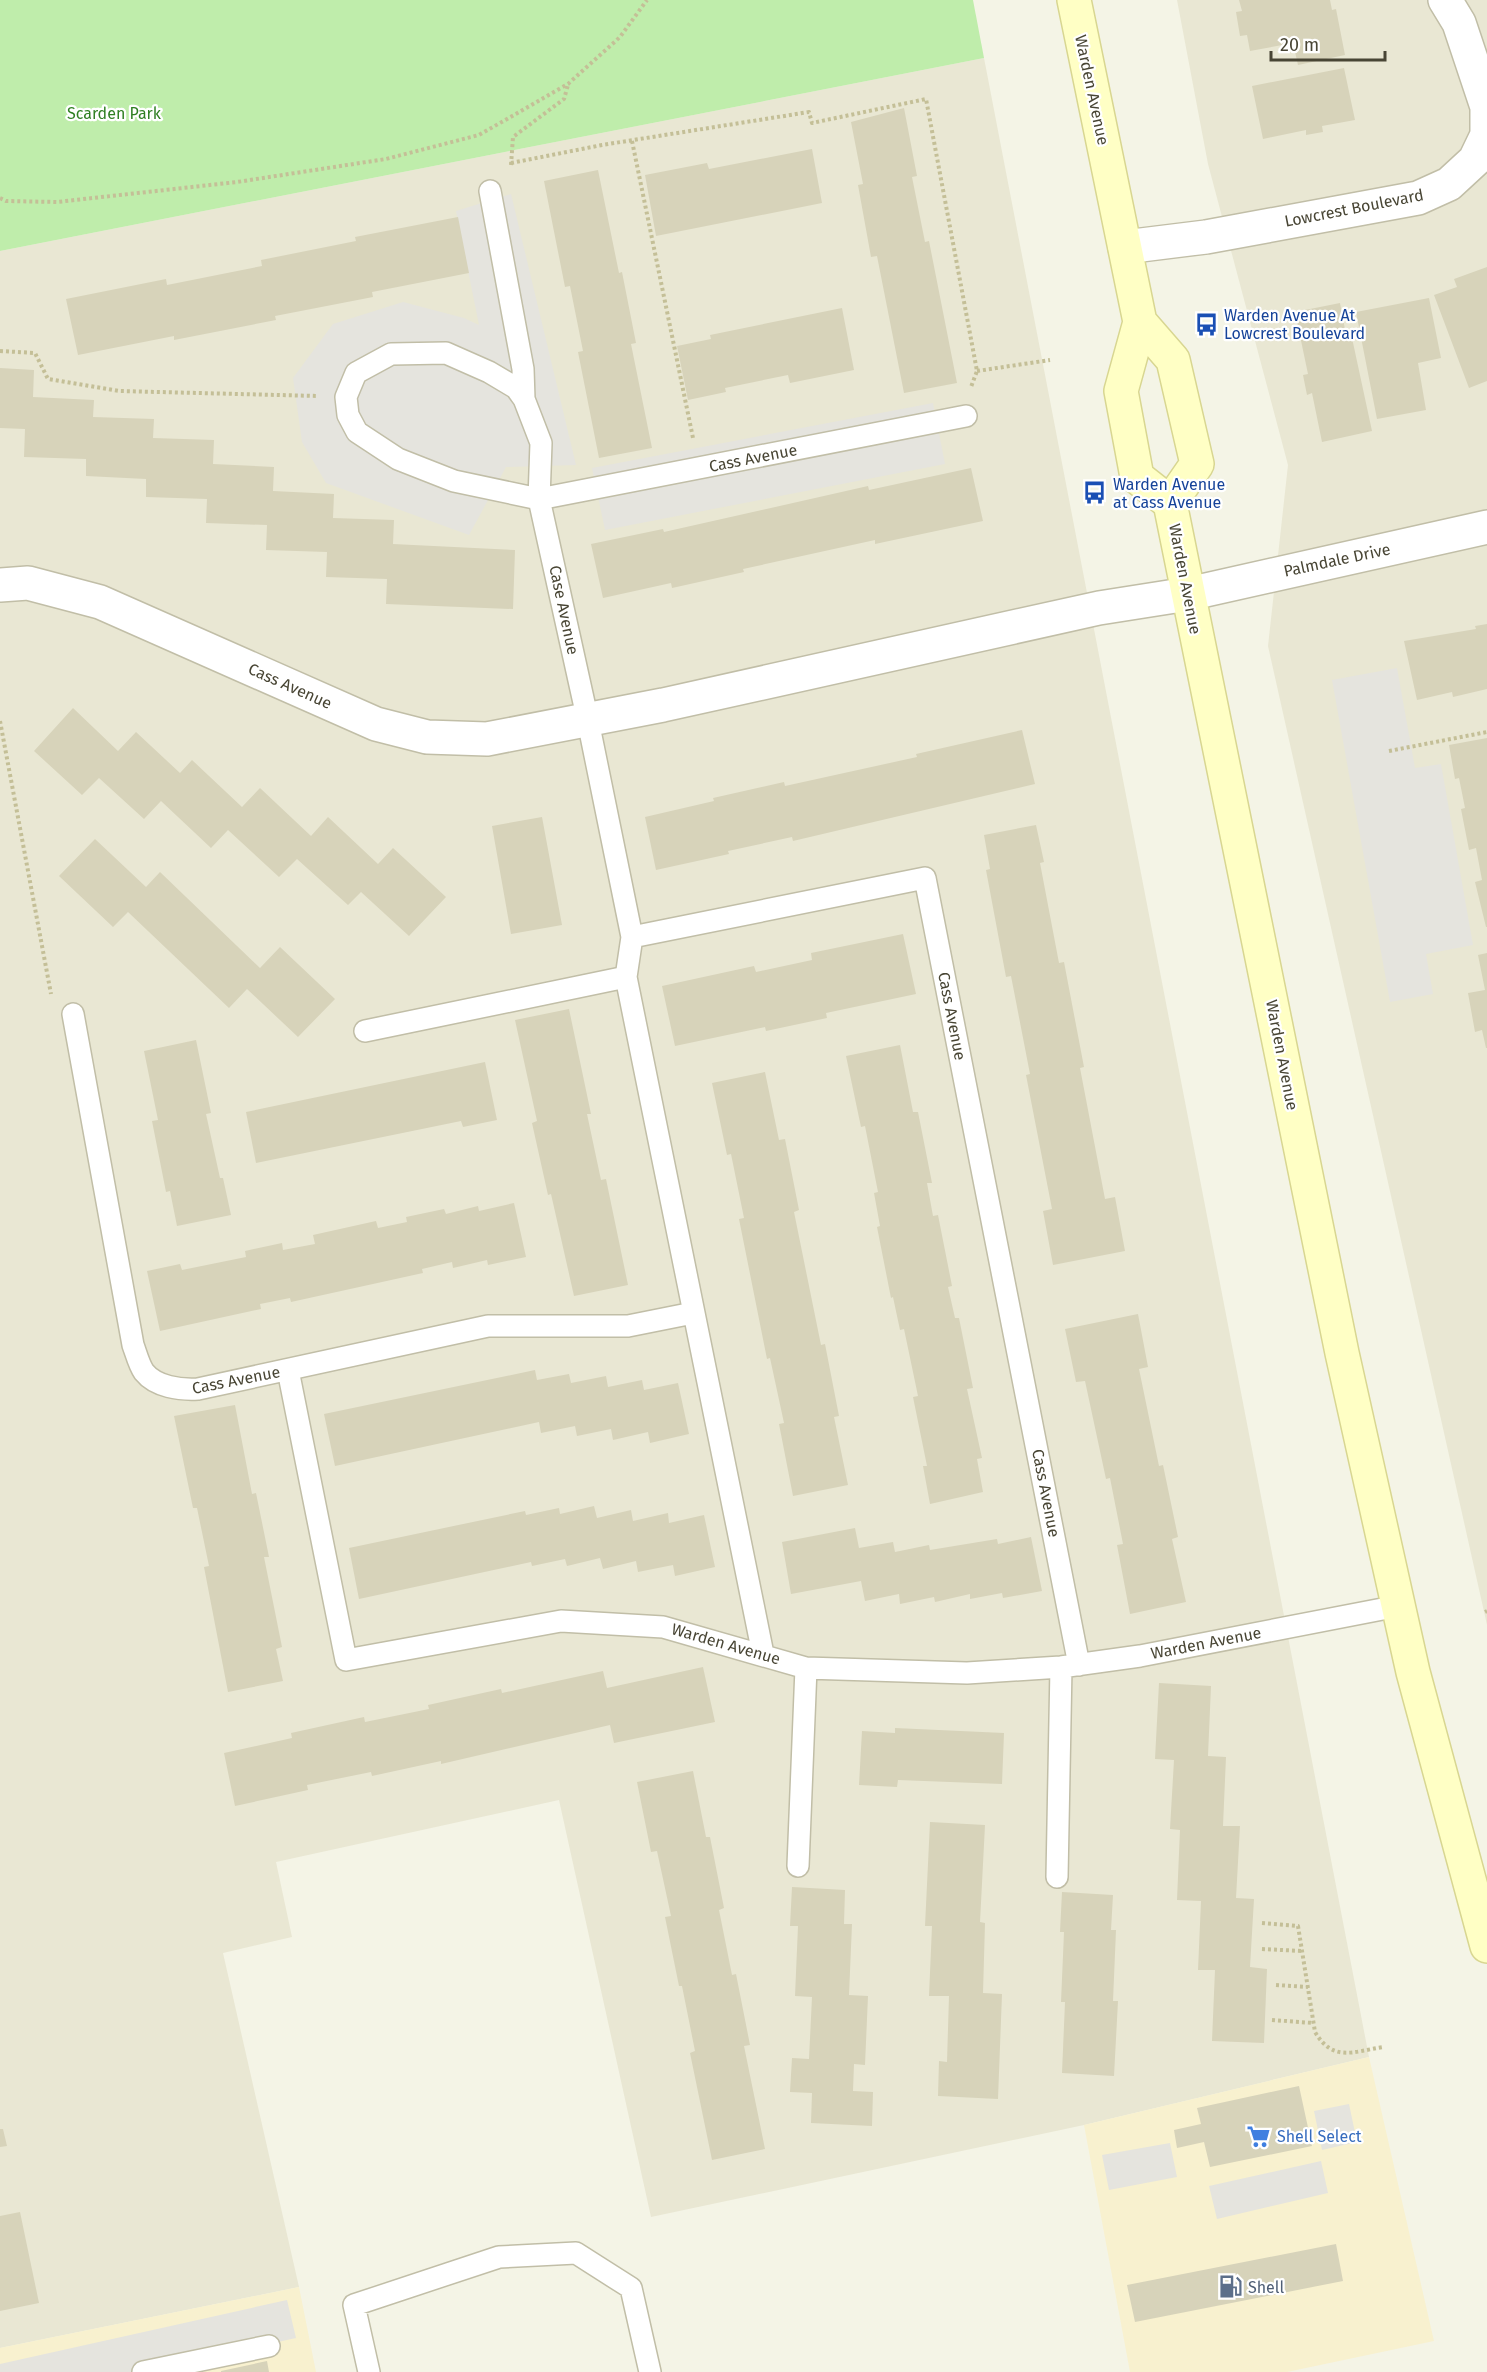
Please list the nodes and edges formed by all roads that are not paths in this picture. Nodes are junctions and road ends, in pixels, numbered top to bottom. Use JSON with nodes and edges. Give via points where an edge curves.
{"nodes":[{"id":1,"x":1074,"y":0,"type":"edge"},
{"id":2,"x":1445,"y":0,"type":"edge"},
{"id":3,"x":490,"y":191,"type":"road end"},
{"id":4,"x":1125,"y":247,"type":"junction"},
{"id":5,"x":1140,"y":322,"type":"junction"},
{"id":6,"x":524,"y":399,"type":"junction"},
{"id":7,"x":961,"y":417,"type":"road end"},
{"id":8,"x":539,"y":499,"type":"junction"},
{"id":9,"x":1170,"y":503,"type":"junction"},
{"id":10,"x":1487,"y":527,"type":"edge"},
{"id":11,"x":0,"y":585,"type":"edge"},
{"id":12,"x":1188,"y":594,"type":"junction"},
{"id":13,"x":588,"y":721,"type":"junction"},
{"id":14,"x":632,"y":937,"type":"junction"},
{"id":15,"x":626,"y":977,"type":"junction"},
{"id":16,"x":73,"y":1014,"type":"road end"},
{"id":17,"x":365,"y":1031,"type":"dead end"},
{"id":18,"x":693,"y":1313,"type":"junction"},
{"id":19,"x":288,"y":1370,"type":"junction"},
{"id":20,"x":1398,"y":1606,"type":"junction"},
{"id":21,"x":763,"y":1654,"type":"junction"},
{"id":22,"x":1070,"y":1666,"type":"junction"},
{"id":23,"x":806,"y":1668,"type":"junction"},
{"id":24,"x":798,"y":1866,"type":"dead end"},
{"id":25,"x":1057,"y":1877,"type":"dead end"},
{"id":26,"x":1487,"y":1946,"type":"edge"},
{"id":27,"x":269,"y":2346,"type":"dead end"},
{"id":28,"x":144,"y":2372,"type":"edge"},
{"id":29,"x":369,"y":2372,"type":"edge"},
{"id":30,"x":650,"y":2372,"type":"edge"}],
"edges":[{"from":1,"to":4,"type":"main road","name":"Warden Avenue"},
{"from":2,"to":4,"type":"street","name":"Lowcrest Boulevard","via":[[1459,23],[1487,107],[1487,135],[1483,144],[1475,160],[1449,184],[1418,198],[1206,237]]},
{"from":3,"to":6,"type":"lane","via":[[523,369]]},
{"from":4,"to":5,"type":"main road","name":"Warden Avenue"},
{"from":5,"to":9,"type":"main road","name":"Warden Avenue","via":[[1121,391],[1137,477]]},
{"from":5,"to":9,"type":"main road","name":"Warden Avenue","via":[[1173,360],[1197,464]]},
{"from":6,"to":8,"type":"lane","via":[[541,442]]},
{"from":6,"to":8,"type":"lane","name":"Cass Avenue","via":[[516,388],[489,372],[446,354],[391,354],[356,373],[346,397],[348,415],[357,432],[398,459],[454,481]]},
{"from":7,"to":8,"type":"lane","name":"Cass Avenue"},
{"from":8,"to":13,"type":"lane","name":"Case Avenue"},
{"from":9,"to":12,"type":"main road","name":"Warden Avenue"},
{"from":10,"to":12,"type":"street","name":"Palmdale Drive"},
{"from":11,"to":13,"type":"street","name":"Cass Avenue","via":[[28,583],[100,602],[376,724],[427,737],[487,739]]},
{"from":12,"to":13,"type":"street","name":"Cass Avenue","via":[[1099,608]]},
{"from":12,"to":20,"type":"main road","name":"Warden Avenue","via":[[1342,1353]]},
{"from":13,"to":14,"type":"lane"},
{"from":14,"to":15,"type":"lane"},
{"from":14,"to":22,"type":"lane","name":"Cass Avenue","via":[[925,878]]},
{"from":15,"to":17,"type":"lane"},
{"from":15,"to":18,"type":"lane"},
{"from":16,"to":19,"type":"lane","name":"Cass Avenue","via":[[133,1345],[144,1371],[169,1386],[188,1390]]},
{"from":18,"to":19,"type":"lane","name":"Cass Avenue","via":[[628,1326],[488,1326]]},
{"from":18,"to":21,"type":"lane"},
{"from":19,"to":21,"type":"lane","name":"Warden Avenue","via":[[346,1660],[561,1621],[663,1627]]},
{"from":20,"to":22,"type":"lane","name":"Warden Avenue"},
{"from":20,"to":26,"type":"main road","name":"Warden Avenue"},
{"from":21,"to":23,"type":"lane","name":"Warden Avenue"},
{"from":22,"to":23,"type":"lane","name":"Warden Avenue","via":[[967,1673]]},
{"from":22,"to":25,"type":"lane"},
{"from":23,"to":24,"type":"lane"},
{"from":27,"to":28,"type":"lane"},
{"from":29,"to":30,"type":"lane","via":[[354,2305],[499,2257],[576,2253],[631,2288]]}]}
